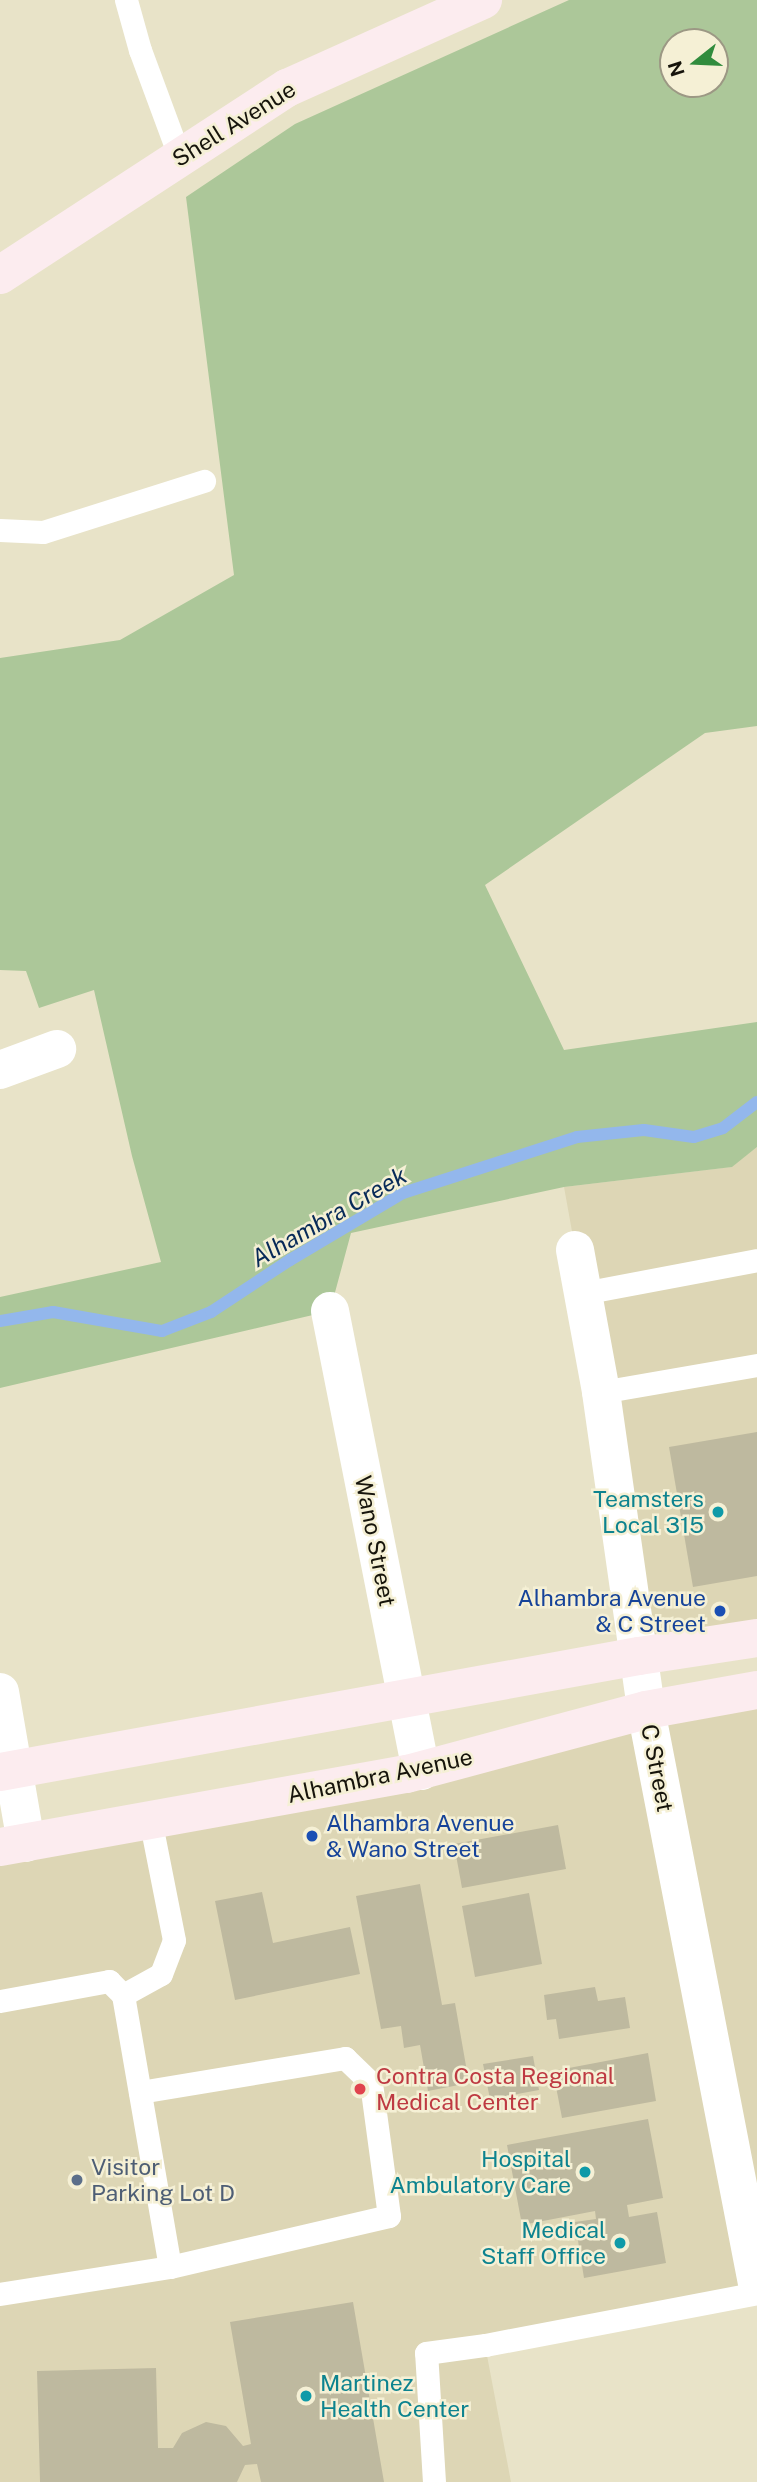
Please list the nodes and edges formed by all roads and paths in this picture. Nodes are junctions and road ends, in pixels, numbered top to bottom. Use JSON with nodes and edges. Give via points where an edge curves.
{"nodes":[{"id":1,"x":125,"y":0,"type":"edge"},
{"id":2,"x":483,"y":0,"type":"edge"},
{"id":3,"x":180,"y":158,"type":"junction"},
{"id":4,"x":0,"y":275,"type":"edge"},
{"id":5,"x":204,"y":481,"type":"dead end"},
{"id":6,"x":0,"y":530,"type":"edge"},
{"id":7,"x":57,"y":1049,"type":"dead end"},
{"id":8,"x":0,"y":1070,"type":"edge"},
{"id":9,"x":575,"y":1250,"type":"dead end"},
{"id":10,"x":757,"y":1260,"type":"edge"},
{"id":11,"x":583,"y":1293,"type":"junction"},
{"id":12,"x":330,"y":1311,"type":"dead end"},
{"id":13,"x":757,"y":1365,"type":"edge"},
{"id":14,"x":601,"y":1392,"type":"junction"},
{"id":15,"x":757,"y":1638,"type":"edge"},
{"id":16,"x":639,"y":1656,"type":"junction"},
{"id":17,"x":757,"y":1690,"type":"edge"},
{"id":18,"x":0,"y":1692,"type":"edge"},
{"id":19,"x":407,"y":1700,"type":"junction"},
{"id":20,"x":646,"y":1710,"type":"junction"},
{"id":21,"x":7,"y":1771,"type":"edge"},
{"id":22,"x":421,"y":1771,"type":"junction"},
{"id":23,"x":150,"y":1819,"type":"junction"},
{"id":24,"x":13,"y":1845,"type":"edge"},
{"id":25,"x":123,"y":1995,"type":"junction"},
{"id":26,"x":0,"y":2001,"type":"edge"},
{"id":27,"x":140,"y":2092,"type":"junction"},
{"id":28,"x":170,"y":2267,"type":"junction"},
{"id":29,"x":757,"y":2283,"type":"edge"},
{"id":30,"x":757,"y":2293,"type":"edge"},
{"id":31,"x":0,"y":2294,"type":"edge"},
{"id":32,"x":434,"y":2482,"type":"edge"}],
"edges":[{"from":1,"to":3,"type":"lane"},
{"from":2,"to":3,"type":"main road","name":"Shell Avenue","via":[[286,88]]},
{"from":3,"to":4,"type":"main road","name":"Shell Avenue"},
{"from":5,"to":6,"type":"lane","via":[[43,532]]},
{"from":7,"to":8,"type":"street"},
{"from":9,"to":11,"type":"street","name":"C Street"},
{"from":10,"to":11,"type":"lane"},
{"from":11,"to":14,"type":"street","name":"C Street"},
{"from":12,"to":19,"type":"street","name":"Wano Street"},
{"from":13,"to":14,"type":"lane"},
{"from":14,"to":16,"type":"street","name":"C Street"},
{"from":15,"to":16,"type":"main road"},
{"from":16,"to":19,"type":"main road"},
{"from":16,"to":20,"type":"street","name":"C Street"},
{"from":17,"to":20,"type":"main road","name":"Alhambra Avenue"},
{"from":18,"to":21,"type":"street"},
{"from":19,"to":21,"type":"main road"},
{"from":19,"to":22,"type":"street","name":"Wano Street"},
{"from":20,"to":22,"type":"main road","name":"Alhambra Avenue"},
{"from":20,"to":29,"type":"street","name":"C Street"},
{"from":21,"to":24,"type":"street"},
{"from":22,"to":23,"type":"main road","name":"Alhambra Avenue"},
{"from":23,"to":24,"type":"main road","name":"Alhambra Avenue"},
{"from":23,"to":25,"type":"lane","via":[[174,1940],[161,1975]]},
{"from":25,"to":26,"type":"lane","via":[[109,1981]]},
{"from":25,"to":27,"type":"lane"},
{"from":27,"to":28,"type":"lane"},
{"from":27,"to":28,"type":"lane","via":[[345,2059],[371,2084],[389,2216]]},
{"from":28,"to":31,"type":"lane"},
{"from":30,"to":32,"type":"lane","via":[[426,2353]]}]}
